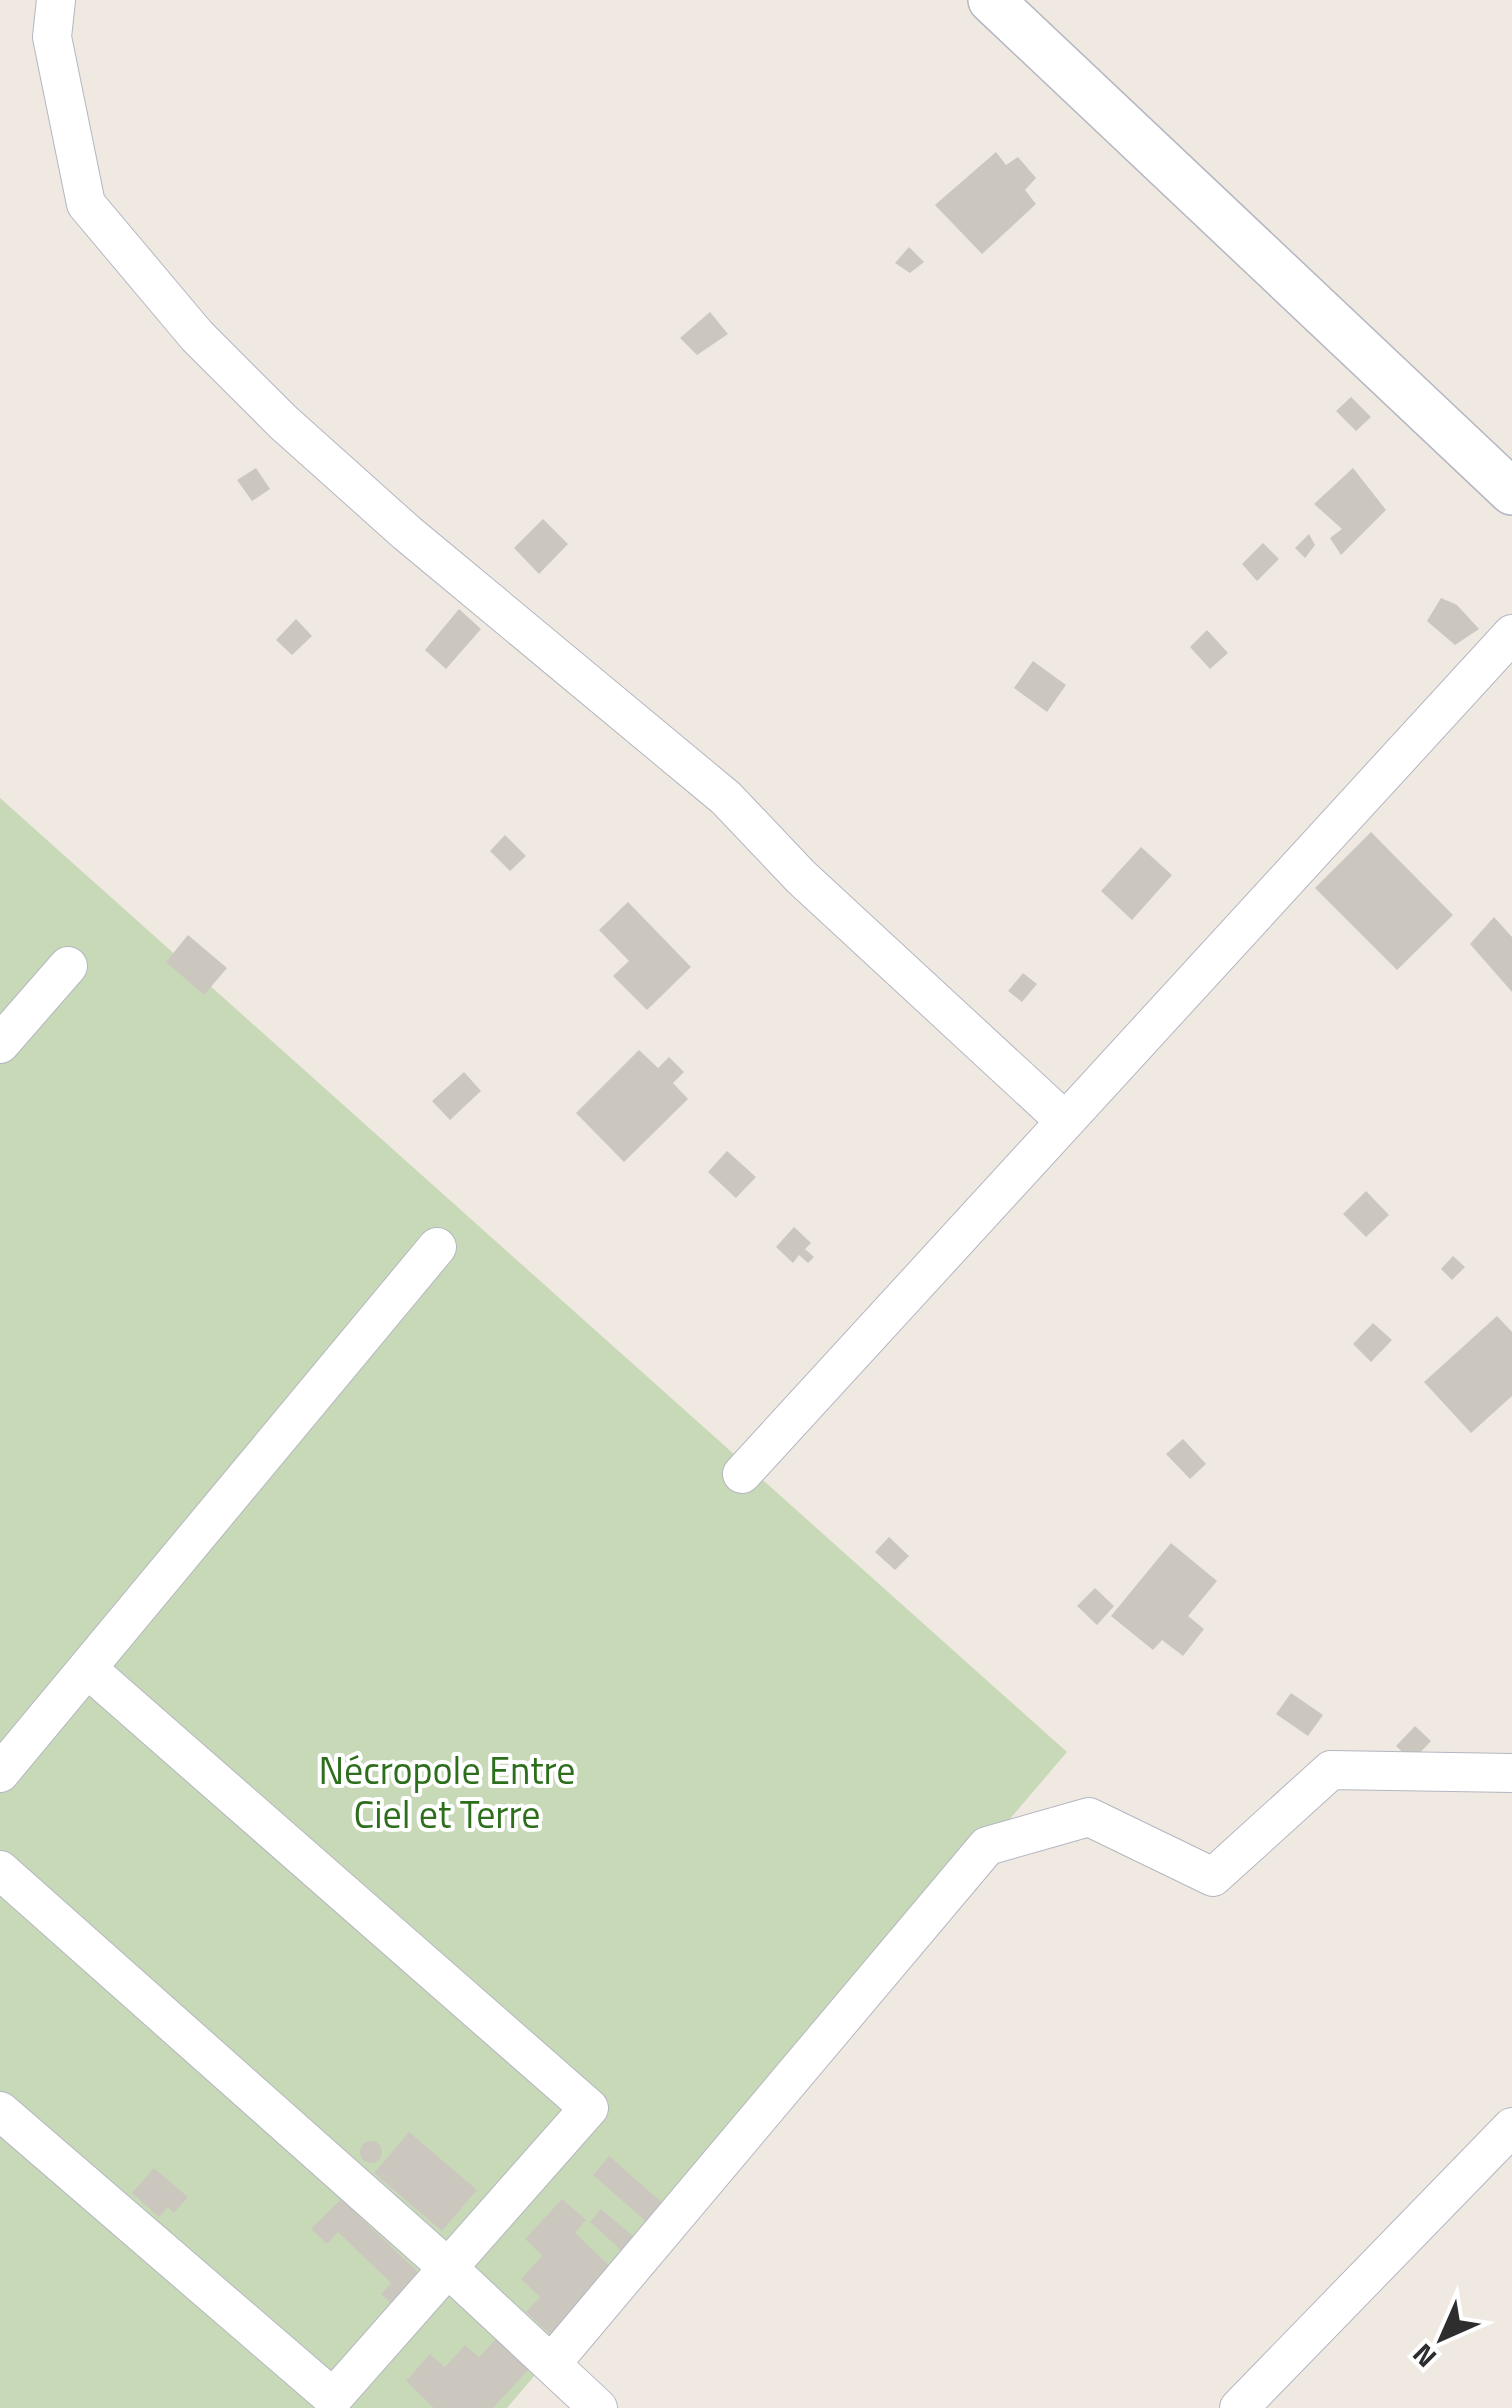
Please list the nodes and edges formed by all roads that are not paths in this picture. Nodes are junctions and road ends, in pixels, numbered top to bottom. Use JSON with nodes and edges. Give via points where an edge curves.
{"nodes":[{"id":1,"x":56,"y":0,"type":"edge"},
{"id":2,"x":990,"y":0,"type":"edge"},
{"id":3,"x":1512,"y":492,"type":"edge"},
{"id":4,"x":1512,"y":634,"type":"edge"},
{"id":5,"x":68,"y":966,"type":"dead end"},
{"id":6,"x":0,"y":1044,"type":"edge"},
{"id":7,"x":1065,"y":1121,"type":"junction"},
{"id":8,"x":437,"y":1247,"type":"dead end"},
{"id":9,"x":742,"y":1474,"type":"dead end"},
{"id":10,"x":89,"y":1670,"type":"junction"},
{"id":11,"x":0,"y":1773,"type":"edge"},
{"id":12,"x":1512,"y":1773,"type":"edge"},
{"id":13,"x":0,"y":1870,"type":"edge"},
{"id":14,"x":0,"y":2111,"type":"edge"},
{"id":15,"x":1512,"y":2128,"type":"edge"},
{"id":16,"x":448,"y":2268,"type":"junction"},
{"id":17,"x":551,"y":2364,"type":"junction"},
{"id":18,"x":598,"y":2408,"type":"edge"},
{"id":19,"x":1238,"y":2408,"type":"edge"}],
"edges":[{"from":1,"to":7,"type":"street","via":[[52,37],[86,204],[197,336],[407,534],[726,798],[801,878]]},
{"from":2,"to":3,"type":"street"},
{"from":4,"to":7,"type":"street"},
{"from":5,"to":6,"type":"street"},
{"from":7,"to":9,"type":"street"},
{"from":8,"to":10,"type":"street"},
{"from":10,"to":11,"type":"street"},
{"from":10,"to":16,"type":"street","via":[[589,2108]]},
{"from":12,"to":17,"type":"street","via":[[1332,1770],[1214,1877],[1089,1817],[987,1846]]},
{"from":13,"to":16,"type":"street"},
{"from":14,"to":16,"type":"street","via":[[333,2398]]},
{"from":15,"to":19,"type":"street"},
{"from":16,"to":17,"type":"street"},
{"from":17,"to":18,"type":"street"}]}
